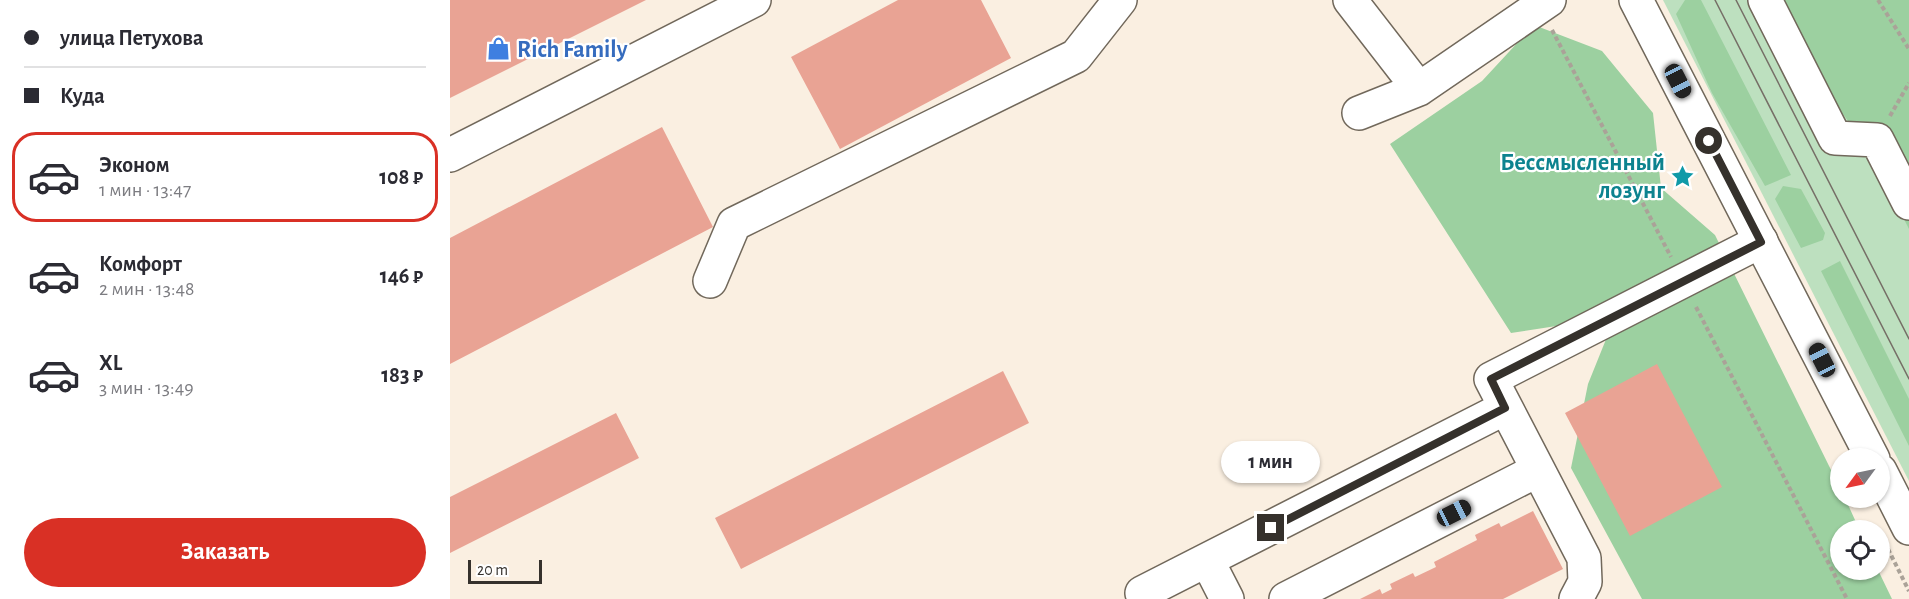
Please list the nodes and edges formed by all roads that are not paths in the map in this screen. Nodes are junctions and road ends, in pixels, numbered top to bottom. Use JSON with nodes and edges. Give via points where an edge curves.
{"nodes":[{"id":1,"x":754,"y":0,"type":"edge"},
{"id":2,"x":1120,"y":0,"type":"edge"},
{"id":3,"x":1350,"y":0,"type":"edge"},
{"id":4,"x":1549,"y":0,"type":"edge"},
{"id":5,"x":1636,"y":0,"type":"edge"},
{"id":6,"x":1765,"y":0,"type":"edge"},
{"id":7,"x":1419,"y":89,"type":"junction"},
{"id":8,"x":1359,"y":113,"type":"dead end"},
{"id":9,"x":450,"y":155,"type":"edge"},
{"id":10,"x":1909,"y":203,"type":"edge"},
{"id":11,"x":1761,"y":242,"type":"junction"},
{"id":12,"x":710,"y":281,"type":"dead end"},
{"id":13,"x":1505,"y":408,"type":"junction"},
{"id":14,"x":1867,"y":448,"type":"edge"},
{"id":15,"x":1538,"y":470,"type":"junction"},
{"id":16,"x":1890,"y":508,"type":"edge"},
{"id":17,"x":1897,"y":535,"type":"edge"},
{"id":18,"x":1207,"y":560,"type":"junction"},
{"id":19,"x":1142,"y":593,"type":"dead end"},
{"id":20,"x":1227,"y":599,"type":"edge"},
{"id":21,"x":1286,"y":599,"type":"edge"},
{"id":22,"x":1576,"y":599,"type":"edge"}],
"edges":[{"from":1,"to":9,"type":"main road"},
{"from":2,"to":12,"type":"main road","via":[[1076,56],[734,224]]},
{"from":3,"to":7,"type":"main road"},
{"from":4,"to":7,"type":"main road"},
{"from":5,"to":11,"type":"main road"},
{"from":6,"to":10,"type":"main road","via":[[1834,138],[1877,140]]},
{"from":7,"to":8,"type":"main road"},
{"from":11,"to":13,"type":"main road","via":[[1491,379]]},
{"from":11,"to":14,"type":"main road"},
{"from":13,"to":15,"type":"main road"},
{"from":13,"to":18,"type":"main road"},
{"from":15,"to":21,"type":"main road"},
{"from":15,"to":22,"type":"main road","via":[[1584,558],[1586,582]]},
{"from":16,"to":17,"type":"main road"},
{"from":18,"to":19,"type":"main road"},
{"from":18,"to":20,"type":"main road"}]}
